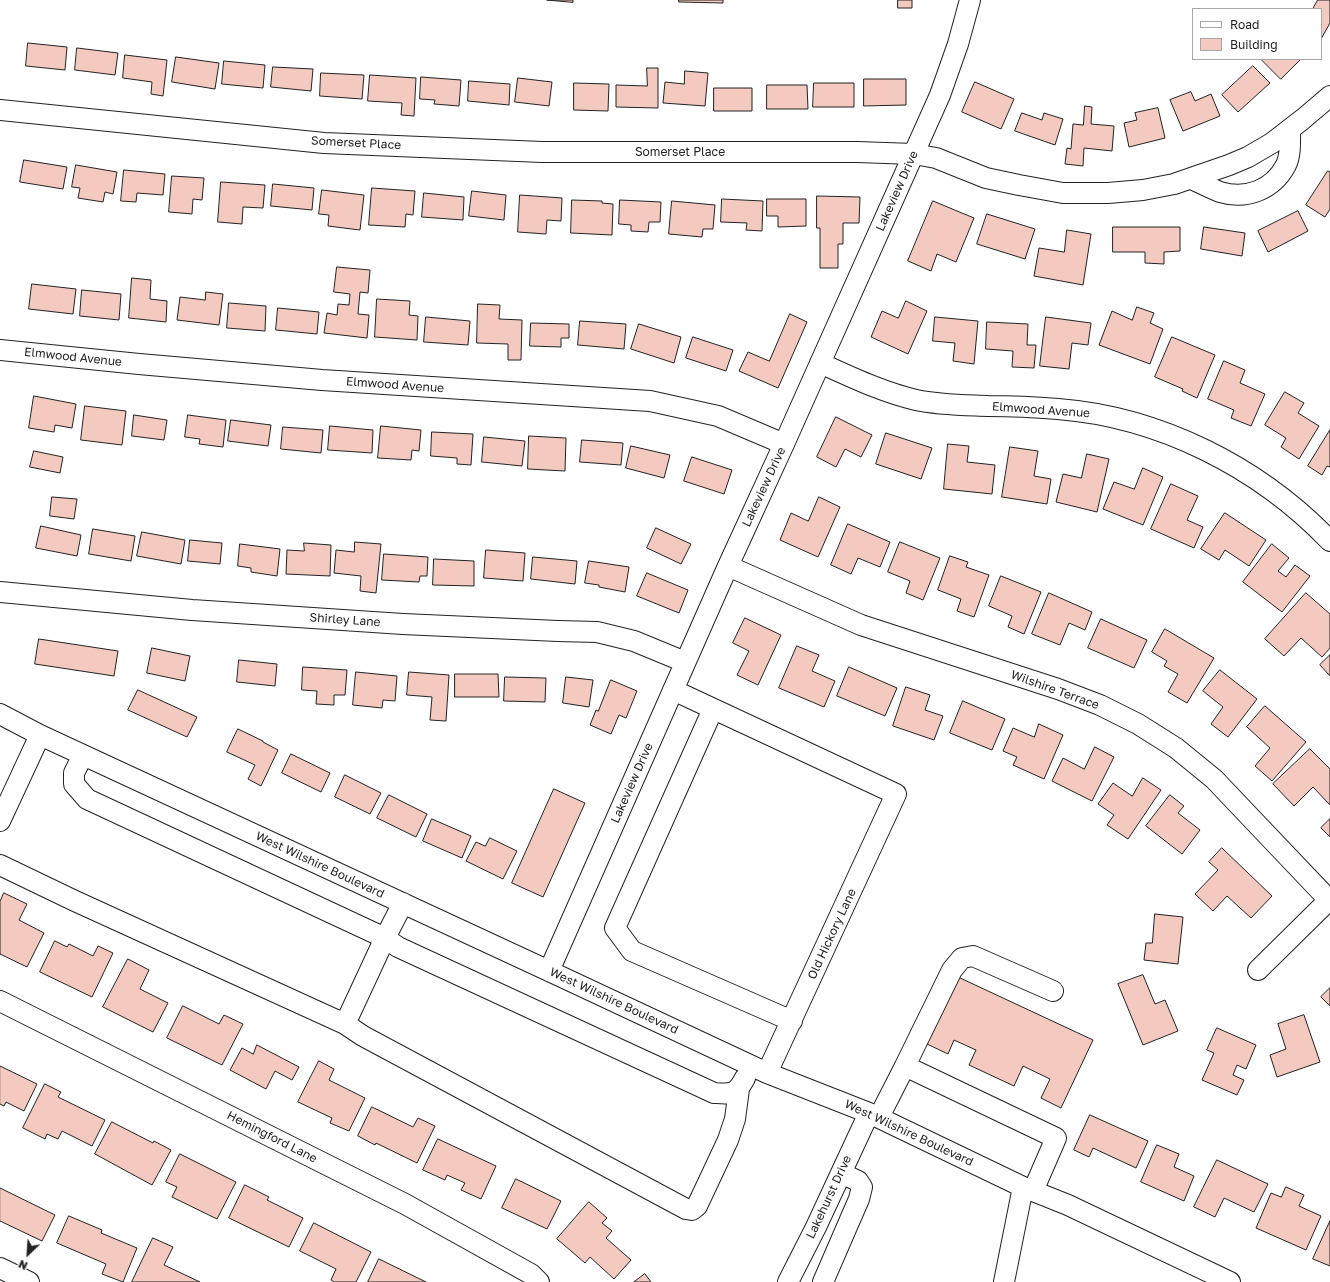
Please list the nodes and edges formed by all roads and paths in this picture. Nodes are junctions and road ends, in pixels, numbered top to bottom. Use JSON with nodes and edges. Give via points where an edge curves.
{"nodes":[{"id":1,"x":970,"y":0,"type":"edge"},
{"id":2,"x":1330,"y":96,"type":"edge"},
{"id":3,"x":0,"y":110,"type":"edge"},
{"id":4,"x":1290,"y":129,"type":"junction"},
{"id":5,"x":914,"y":154,"type":"junction"},
{"id":6,"x":1191,"y":179,"type":"junction"},
{"id":7,"x":0,"y":350,"type":"edge"},
{"id":8,"x":820,"y":363,"type":"junction"},
{"id":9,"x":784,"y":444,"type":"junction"},
{"id":10,"x":1330,"y":541,"type":"edge"},
{"id":11,"x":728,"y":566,"type":"junction"},
{"id":12,"x":0,"y":592,"type":"edge"},
{"id":13,"x":685,"y":662,"type":"junction"},
{"id":14,"x":673,"y":690,"type":"junction"},
{"id":15,"x":713,"y":709,"type":"junction"},
{"id":16,"x":0,"y":714,"type":"edge"},
{"id":17,"x":40,"y":736,"type":"junction"},
{"id":18,"x":83,"y":756,"type":"junction"},
{"id":19,"x":0,"y":821,"type":"edge"},
{"id":20,"x":0,"y":865,"type":"edge"},
{"id":21,"x":1330,"y":901,"type":"edge"},
{"id":22,"x":402,"y":903,"type":"junction"},
{"id":23,"x":385,"y":938,"type":"junction"},
{"id":24,"x":1258,"y":970,"type":"dead end"},
{"id":25,"x":549,"y":971,"type":"junction"},
{"id":26,"x":1053,"y":992,"type":"dead end"},
{"id":27,"x":0,"y":1001,"type":"edge"},
{"id":28,"x":792,"y":1021,"type":"junction"},
{"id":29,"x":345,"y":1024,"type":"junction"},
{"id":30,"x":905,"y":1066,"type":"junction"},
{"id":31,"x":759,"y":1070,"type":"junction"},
{"id":32,"x":739,"y":1089,"type":"junction"},
{"id":33,"x":874,"y":1115,"type":"junction"},
{"id":34,"x":840,"y":1173,"type":"junction"},
{"id":35,"x":1028,"y":1189,"type":"junction"},
{"id":36,"x":0,"y":1268,"type":"edge"},
{"id":37,"x":29,"y":1282,"type":"edge"},
{"id":38,"x":539,"y":1282,"type":"edge"},
{"id":39,"x":788,"y":1282,"type":"edge"},
{"id":40,"x":823,"y":1282,"type":"edge"},
{"id":41,"x":1004,"y":1282,"type":"edge"},
{"id":42,"x":1230,"y":1282,"type":"edge"}],
"edges":[{"from":1,"to":5,"type":"street","name":"Lakeview Drive","via":[[950,68]]},
{"from":2,"to":4,"type":"street","name":"Somerset Place"},
{"from":3,"to":5,"type":"street","name":"Somerset Place","via":[[324,143],[542,152]]},
{"from":4,"to":6,"type":"street","name":"Somerset Place","via":[[1272,143],[1248,156]]},
{"from":4,"to":6,"type":"street","via":[[1290,152],[1286,165],[1267,187],[1253,194],[1239,195],[1220,192]]},
{"from":5,"to":6,"type":"street","name":"Somerset Place","via":[[936,158],[986,178],[1063,193],[1142,190]]},
{"from":5,"to":8,"type":"street","name":"Lakeview Drive"},
{"from":7,"to":9,"type":"street","name":"Elmwood Avenue","via":[[322,380],[650,401],[718,416]]},
{"from":8,"to":9,"type":"street","name":"Lakeview Drive"},
{"from":8,"to":10,"type":"street","name":"Elmwood Avenue","via":[[881,390],[917,400],[1092,413],[1127,420],[1160,431],[1191,443],[1251,475],[1286,501]]},
{"from":9,"to":11,"type":"street","name":"Lakeview Drive"},
{"from":11,"to":13,"type":"street","name":"Lakeview Drive"},
{"from":11,"to":21,"type":"street","name":"Wilshire Terrace","via":[[861,626],[1058,690],[1138,724],[1176,748],[1214,779]]},
{"from":12,"to":13,"type":"street","name":"Shirley Lane","via":[[192,610],[396,624],[597,632],[634,641]]},
{"from":13,"to":14,"type":"street","name":"Lakeview Drive"},
{"from":14,"to":15,"type":"street"},
{"from":14,"to":25,"type":"street","name":"Lakeview Drive"},
{"from":15,"to":28,"type":"street","via":[[615,928],[632,951]]},
{"from":15,"to":28,"type":"street","name":"Old Hickory Lane","via":[[896,794]]},
{"from":16,"to":17,"type":"street","name":"West Wilshire Boulevard"},
{"from":17,"to":18,"type":"street","name":"West Wilshire Boulevard"},
{"from":17,"to":19,"type":"street"},
{"from":18,"to":22,"type":"street","name":"West Wilshire Boulevard"},
{"from":18,"to":23,"type":"street","via":[[74,773],[74,784],[87,800]]},
{"from":20,"to":29,"type":"street"},
{"from":21,"to":24,"type":"street","name":"Wilshire Terrace"},
{"from":22,"to":23,"type":"street"},
{"from":22,"to":25,"type":"street","name":"West Wilshire Boulevard"},
{"from":23,"to":29,"type":"street"},
{"from":23,"to":32,"type":"street","via":[[405,951],[714,1093],[729,1094]]},
{"from":25,"to":31,"type":"street","name":"West Wilshire Boulevard"},
{"from":26,"to":30,"type":"street","name":"Lakehurst Drive","via":[[973,956],[962,958],[952,970]]},
{"from":27,"to":38,"type":"street","name":"Hemingford Lane","via":[[405,1204],[531,1274]]},
{"from":28,"to":31,"type":"street","name":"Old Hickory Lane"},
{"from":29,"to":32,"type":"street","name":"Old Hickory Lane","via":[[363,1036],[692,1210],[697,1206],[728,1140],[735,1119]]},
{"from":30,"to":33,"type":"street","name":"Lakehurst Drive"},
{"from":30,"to":35,"type":"street","via":[[1056,1138]]},
{"from":31,"to":32,"type":"street","name":"Old Hickory Lane"},
{"from":31,"to":33,"type":"street","name":"West Wilshire Boulevard"},
{"from":33,"to":34,"type":"street","name":"Lakehurst Drive"},
{"from":33,"to":35,"type":"street","name":"West Wilshire Boulevard"},
{"from":34,"to":39,"type":"street","name":"Lakehurst Drive"},
{"from":34,"to":40,"type":"street","via":[[858,1181],[862,1187]]},
{"from":35,"to":41,"type":"street"},
{"from":35,"to":42,"type":"street","name":"West Wilshire Boulevard","via":[[1068,1205]]},
{"from":36,"to":37,"type":"street"}]}
